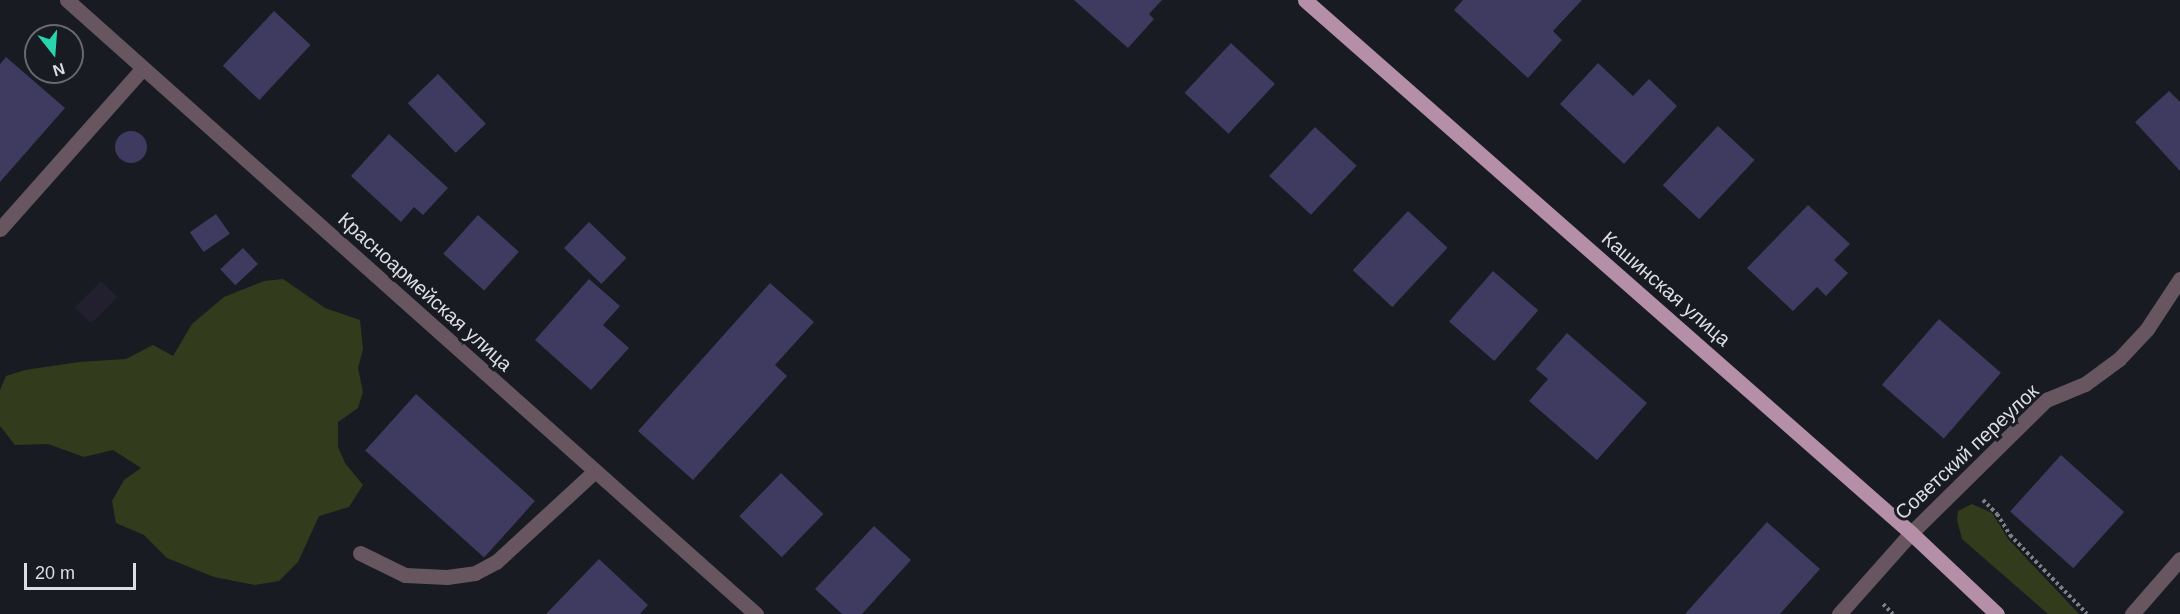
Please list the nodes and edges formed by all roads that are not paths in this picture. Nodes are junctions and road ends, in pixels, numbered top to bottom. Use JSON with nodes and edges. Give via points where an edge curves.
{"nodes":[{"id":1,"x":67,"y":0,"type":"edge"},
{"id":2,"x":1305,"y":0,"type":"edge"},
{"id":3,"x":143,"y":69,"type":"junction"},
{"id":4,"x":0,"y":229,"type":"edge"},
{"id":5,"x":2180,"y":279,"type":"edge"},
{"id":6,"x":595,"y":471,"type":"junction"},
{"id":7,"x":1911,"y":533,"type":"junction"},
{"id":8,"x":360,"y":554,"type":"dead end"},
{"id":9,"x":2180,"y":559,"type":"edge"},
{"id":10,"x":756,"y":614,"type":"edge"},
{"id":11,"x":1839,"y":614,"type":"edge"},
{"id":12,"x":1996,"y":614,"type":"edge"},
{"id":13,"x":2132,"y":614,"type":"edge"}],
"edges":[{"from":1,"to":3,"type":"street","name":"Красноармейская улица"},
{"from":2,"to":7,"type":"main road","name":"Кашинская улица"},
{"from":3,"to":4,"type":"street"},
{"from":3,"to":6,"type":"street","name":"Красноармейская улица"},
{"from":5,"to":7,"type":"street","name":"Советский переулок","via":[[2147,329],[2119,359],[2085,384],[2046,400]]},
{"from":6,"to":8,"type":"street","via":[[496,562],[474,573],[447,577],[405,575]]},
{"from":6,"to":10,"type":"street","name":"Красноармейская улица"},
{"from":7,"to":11,"type":"street","name":"Советский переулок"},
{"from":7,"to":12,"type":"main road","name":"Кашинская улица"},
{"from":9,"to":13,"type":"street"}]}
